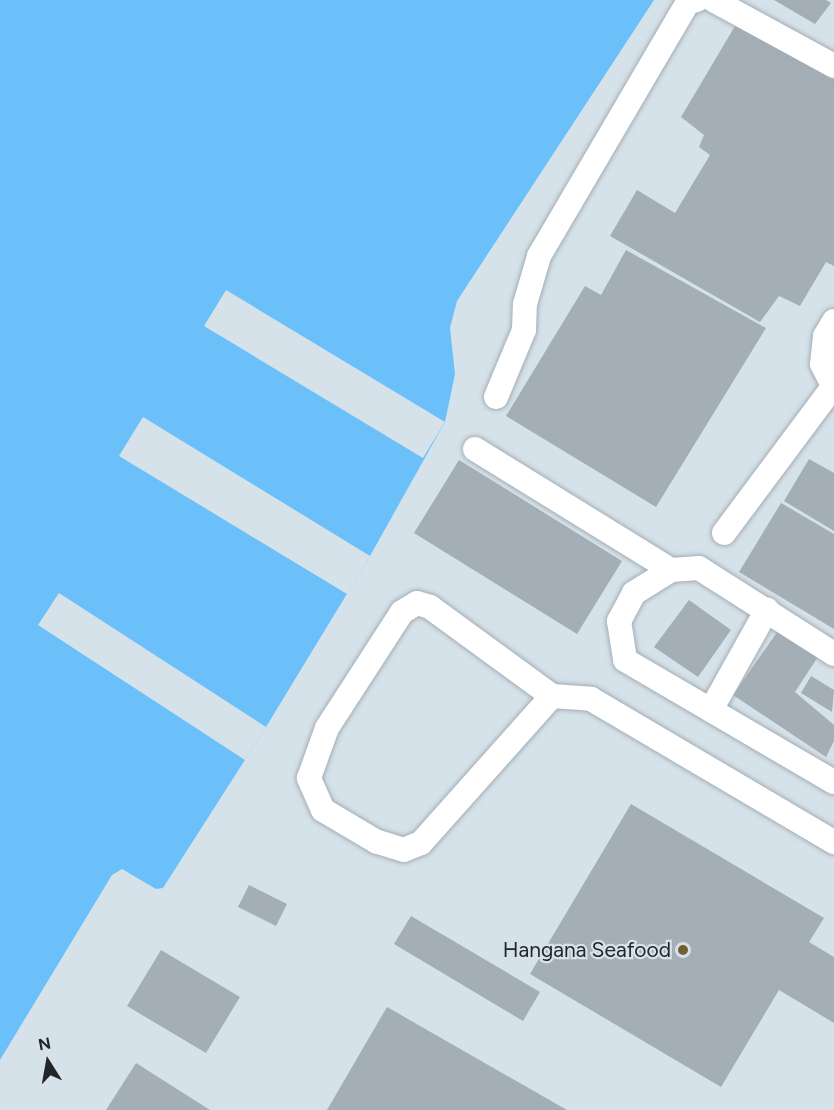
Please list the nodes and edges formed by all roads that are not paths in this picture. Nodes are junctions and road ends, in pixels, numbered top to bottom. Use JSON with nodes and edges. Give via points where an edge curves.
{"nodes":[{"id":1,"x":697,"y":0,"type":"edge"},
{"id":2,"x":713,"y":0,"type":"edge"},
{"id":3,"x":834,"y":66,"type":"edge"},
{"id":4,"x":834,"y":321,"type":"edge"},
{"id":5,"x":833,"y":387,"type":"edge"},
{"id":6,"x":496,"y":397,"type":"dead end"},
{"id":7,"x":475,"y":449,"type":"dead end"},
{"id":8,"x":724,"y":533,"type":"dead end"},
{"id":9,"x":671,"y":570,"type":"junction"},
{"id":10,"x":767,"y":610,"type":"junction"},
{"id":11,"x":834,"y":654,"type":"edge"},
{"id":12,"x":552,"y":696,"type":"junction"},
{"id":13,"x":711,"y":710,"type":"junction"},
{"id":14,"x":834,"y":782,"type":"edge"},
{"id":15,"x":834,"y":842,"type":"edge"}],
"edges":[{"from":1,"to":6,"type":"lane","via":[[688,2],[539,256],[525,304],[524,330]]},
{"from":2,"to":3,"type":"lane"},
{"from":4,"to":5,"type":"lane","via":[[825,336],[822,364]]},
{"from":5,"to":8,"type":"lane"},
{"from":7,"to":9,"type":"lane"},
{"from":9,"to":10,"type":"lane","via":[[699,568]]},
{"from":9,"to":13,"type":"lane","via":[[634,593],[619,621],[625,660]]},
{"from":10,"to":11,"type":"lane"},
{"from":10,"to":13,"type":"lane"},
{"from":12,"to":12,"type":"lane","via":[[421,843],[404,850],[377,842],[323,810],[309,778],[327,728],[402,612],[417,603],[430,607]]},
{"from":12,"to":15,"type":"lane","via":[[591,699]]},
{"from":13,"to":14,"type":"lane"}]}
